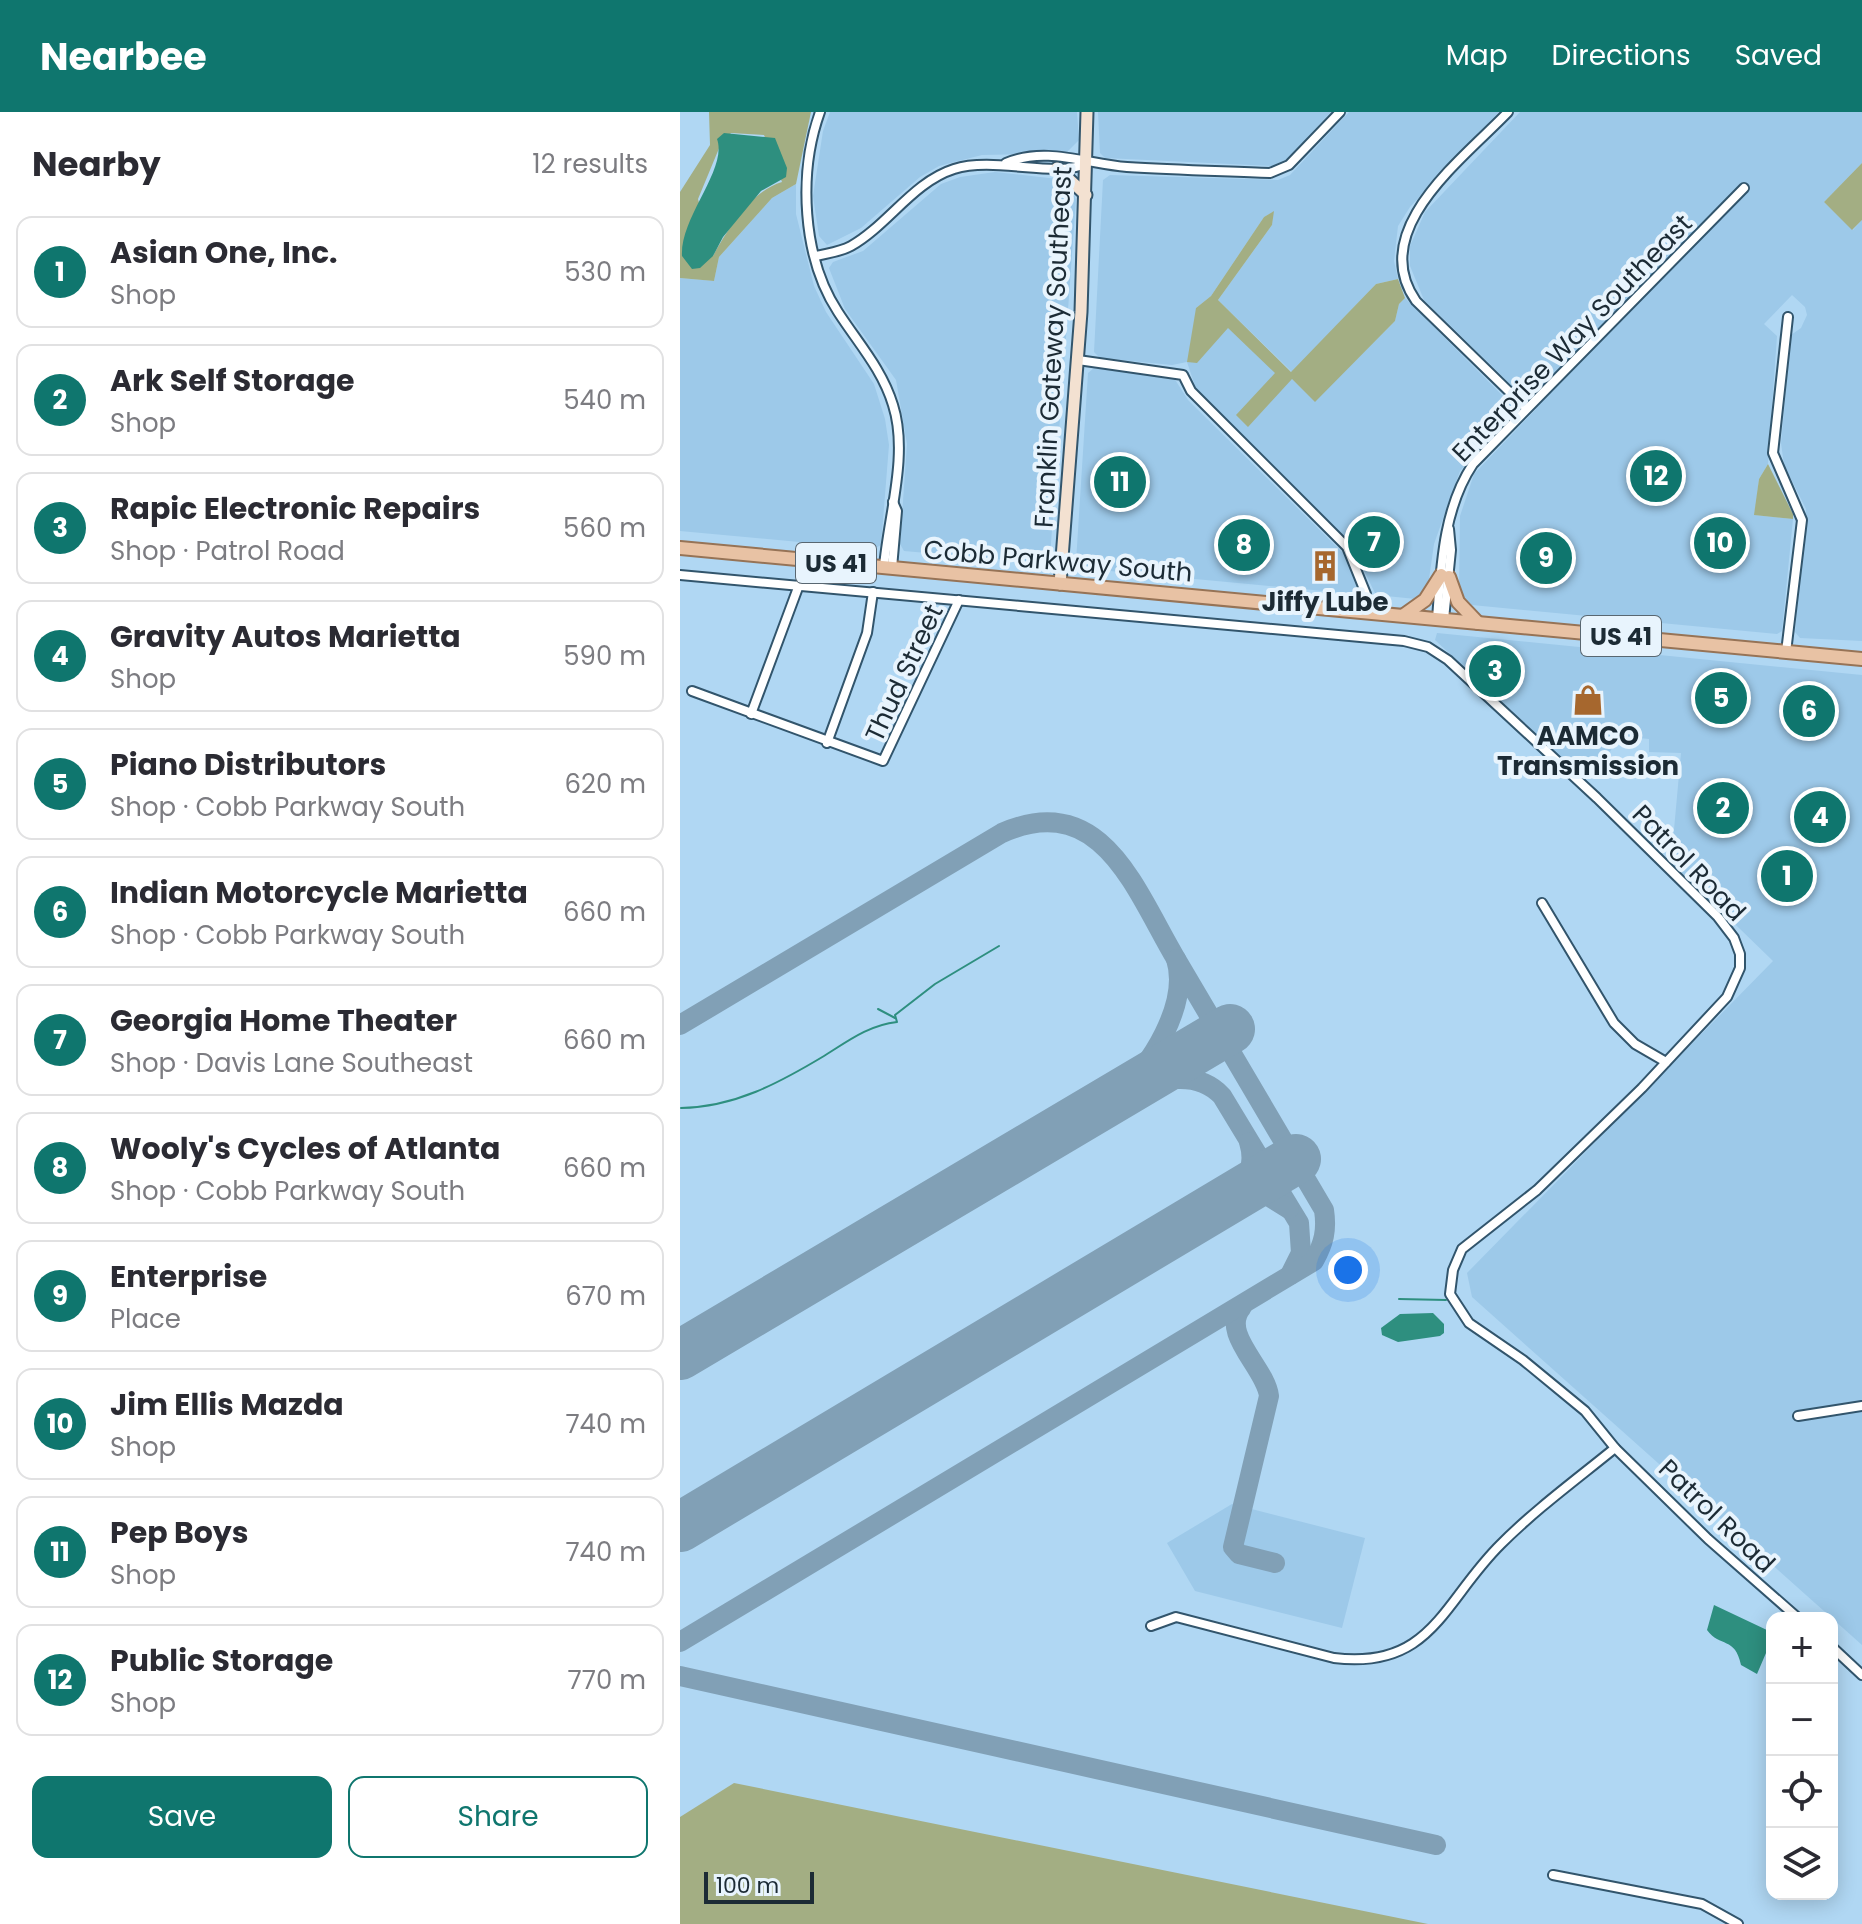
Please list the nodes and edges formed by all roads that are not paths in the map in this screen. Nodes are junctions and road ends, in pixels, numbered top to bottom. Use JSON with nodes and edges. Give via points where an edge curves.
{"nodes":[{"id":1,"x":820,"y":112,"type":"edge"},
{"id":2,"x":1087,"y":112,"type":"edge"},
{"id":3,"x":1340,"y":112,"type":"edge"},
{"id":4,"x":1508,"y":112,"type":"edge"},
{"id":5,"x":1006,"y":163,"type":"junction"},
{"id":6,"x":1087,"y":163,"type":"junction"},
{"id":7,"x":1057,"y":168,"type":"junction"},
{"id":8,"x":1744,"y":188,"type":"dead end"},
{"id":9,"x":1086,"y":195,"type":"junction"},
{"id":10,"x":816,"y":256,"type":"junction"},
{"id":11,"x":1788,"y":317,"type":"dead end"},
{"id":12,"x":1078,"y":360,"type":"junction"},
{"id":13,"x":1526,"y":408,"type":"junction"},
{"id":14,"x":680,"y":548,"type":"edge"},
{"id":15,"x":888,"y":568,"type":"junction"},
{"id":16,"x":680,"y":575,"type":"edge"},
{"id":17,"x":1445,"y":576,"type":"junction"},
{"id":18,"x":1060,"y":584,"type":"junction"},
{"id":19,"x":799,"y":585,"type":"junction"},
{"id":20,"x":873,"y":592,"type":"junction"},
{"id":21,"x":959,"y":600,"type":"junction"},
{"id":22,"x":1366,"y":613,"type":"junction"},
{"id":23,"x":1404,"y":615,"type":"junction"},
{"id":24,"x":1440,"y":619,"type":"junction"},
{"id":25,"x":1478,"y":623,"type":"junction"},
{"id":26,"x":1786,"y":652,"type":"junction"},
{"id":27,"x":1862,"y":659,"type":"edge"},
{"id":28,"x":692,"y":691,"type":"dead end"},
{"id":29,"x":751,"y":714,"type":"junction"},
{"id":30,"x":827,"y":743,"type":"junction"},
{"id":31,"x":1542,"y":903,"type":"dead end"},
{"id":32,"x":1666,"y":1062,"type":"junction"},
{"id":33,"x":1862,"y":1406,"type":"edge"},
{"id":34,"x":1798,"y":1416,"type":"dead end"},
{"id":35,"x":1615,"y":1448,"type":"junction"},
{"id":36,"x":1791,"y":1612,"type":"edge"},
{"id":37,"x":1151,"y":1626,"type":"dead end"},
{"id":38,"x":1838,"y":1653,"type":"edge"},
{"id":39,"x":1862,"y":1675,"type":"edge"},
{"id":40,"x":1553,"y":1875,"type":"dead end"},
{"id":41,"x":1738,"y":1924,"type":"edge"}],
"edges":[{"from":1,"to":10,"type":"street","via":[[806,200]]},
{"from":2,"to":6,"type":"street","name":"Franklin Gateway Southeast"},
{"from":3,"to":6,"type":"street","via":[[1289,165],[1270,173]]},
{"from":4,"to":13,"type":"street","via":[[1418,207],[1407,227],[1402,259],[1416,301]]},
{"from":5,"to":6,"type":"street","via":[[1019,157],[1079,157]]},
{"from":5,"to":7,"type":"street"},
{"from":5,"to":10,"type":"street","via":[[974,164],[944,173],[855,243]]},
{"from":6,"to":7,"type":"street"},
{"from":6,"to":9,"type":"street","name":"Franklin Gateway Southeast"},
{"from":7,"to":9,"type":"street"},
{"from":8,"to":13,"type":"street","name":"Enterprise Way Southeast"},
{"from":9,"to":12,"type":"street","name":"Franklin Gateway Southeast"},
{"from":10,"to":15,"type":"street","via":[[829,297],[874,362],[893,405],[900,447]]},
{"from":11,"to":26,"type":"street","via":[[1774,460],[1802,520]]},
{"from":12,"to":18,"type":"street","name":"Franklin Gateway Southeast"},
{"from":12,"to":22,"type":"street","via":[[1183,375],[1191,391],[1347,547],[1364,587]]},
{"from":13,"to":17,"type":"street","name":"Enterprise Way Southeast","via":[[1466,474],[1449,528]]},
{"from":14,"to":15,"type":"main road","name":"Cobb Parkway South","number":"US 41"},
{"from":15,"to":18,"type":"main road","name":"Cobb Parkway South","number":"US 41"},
{"from":16,"to":19,"type":"street","name":"Patrol Road"},
{"from":17,"to":23,"type":"main road"},
{"from":17,"to":24,"type":"street","name":"Enterprise Way Southeast"},
{"from":17,"to":25,"type":"main road","via":[[1458,602]]},
{"from":18,"to":22,"type":"main road","name":"Cobb Parkway South","number":"US 41"},
{"from":19,"to":20,"type":"street","name":"Patrol Road"},
{"from":19,"to":29,"type":"street"},
{"from":20,"to":21,"type":"street","name":"Patrol Road"},
{"from":20,"to":30,"type":"street","via":[[867,633]]},
{"from":21,"to":30,"type":"street","name":"Thud Street","via":[[883,761]]},
{"from":21,"to":32,"type":"street","name":"Patrol Road","via":[[1332,633],[1404,641],[1439,653],[1597,798],[1734,938],[1740,968],[1727,997]]},
{"from":22,"to":23,"type":"main road","name":"Cobb Parkway South","number":"US 41"},
{"from":23,"to":24,"type":"main road","name":"Cobb Parkway South","number":"US 41"},
{"from":24,"to":25,"type":"main road","name":"Cobb Parkway South","number":"US 41"},
{"from":25,"to":26,"type":"main road","name":"Cobb Parkway South","number":"US 41"},
{"from":26,"to":27,"type":"main road","name":"Cobb Parkway South","number":"US 41"},
{"from":28,"to":29,"type":"street"},
{"from":29,"to":30,"type":"street"},
{"from":31,"to":32,"type":"street","via":[[1614,1023],[1635,1044]]},
{"from":32,"to":35,"type":"street","name":"Patrol Road","via":[[1537,1190],[1470,1239],[1451,1280],[1450,1294],[1469,1323],[1585,1411]]},
{"from":33,"to":34,"type":"street"},
{"from":35,"to":36,"type":"street","name":"Patrol Road"},
{"from":35,"to":37,"type":"street","via":[[1503,1541],[1430,1632],[1396,1654],[1361,1661],[1334,1658],[1176,1617]]},
{"from":38,"to":39,"type":"street"},
{"from":40,"to":41,"type":"street","via":[[1702,1904]]}]}
